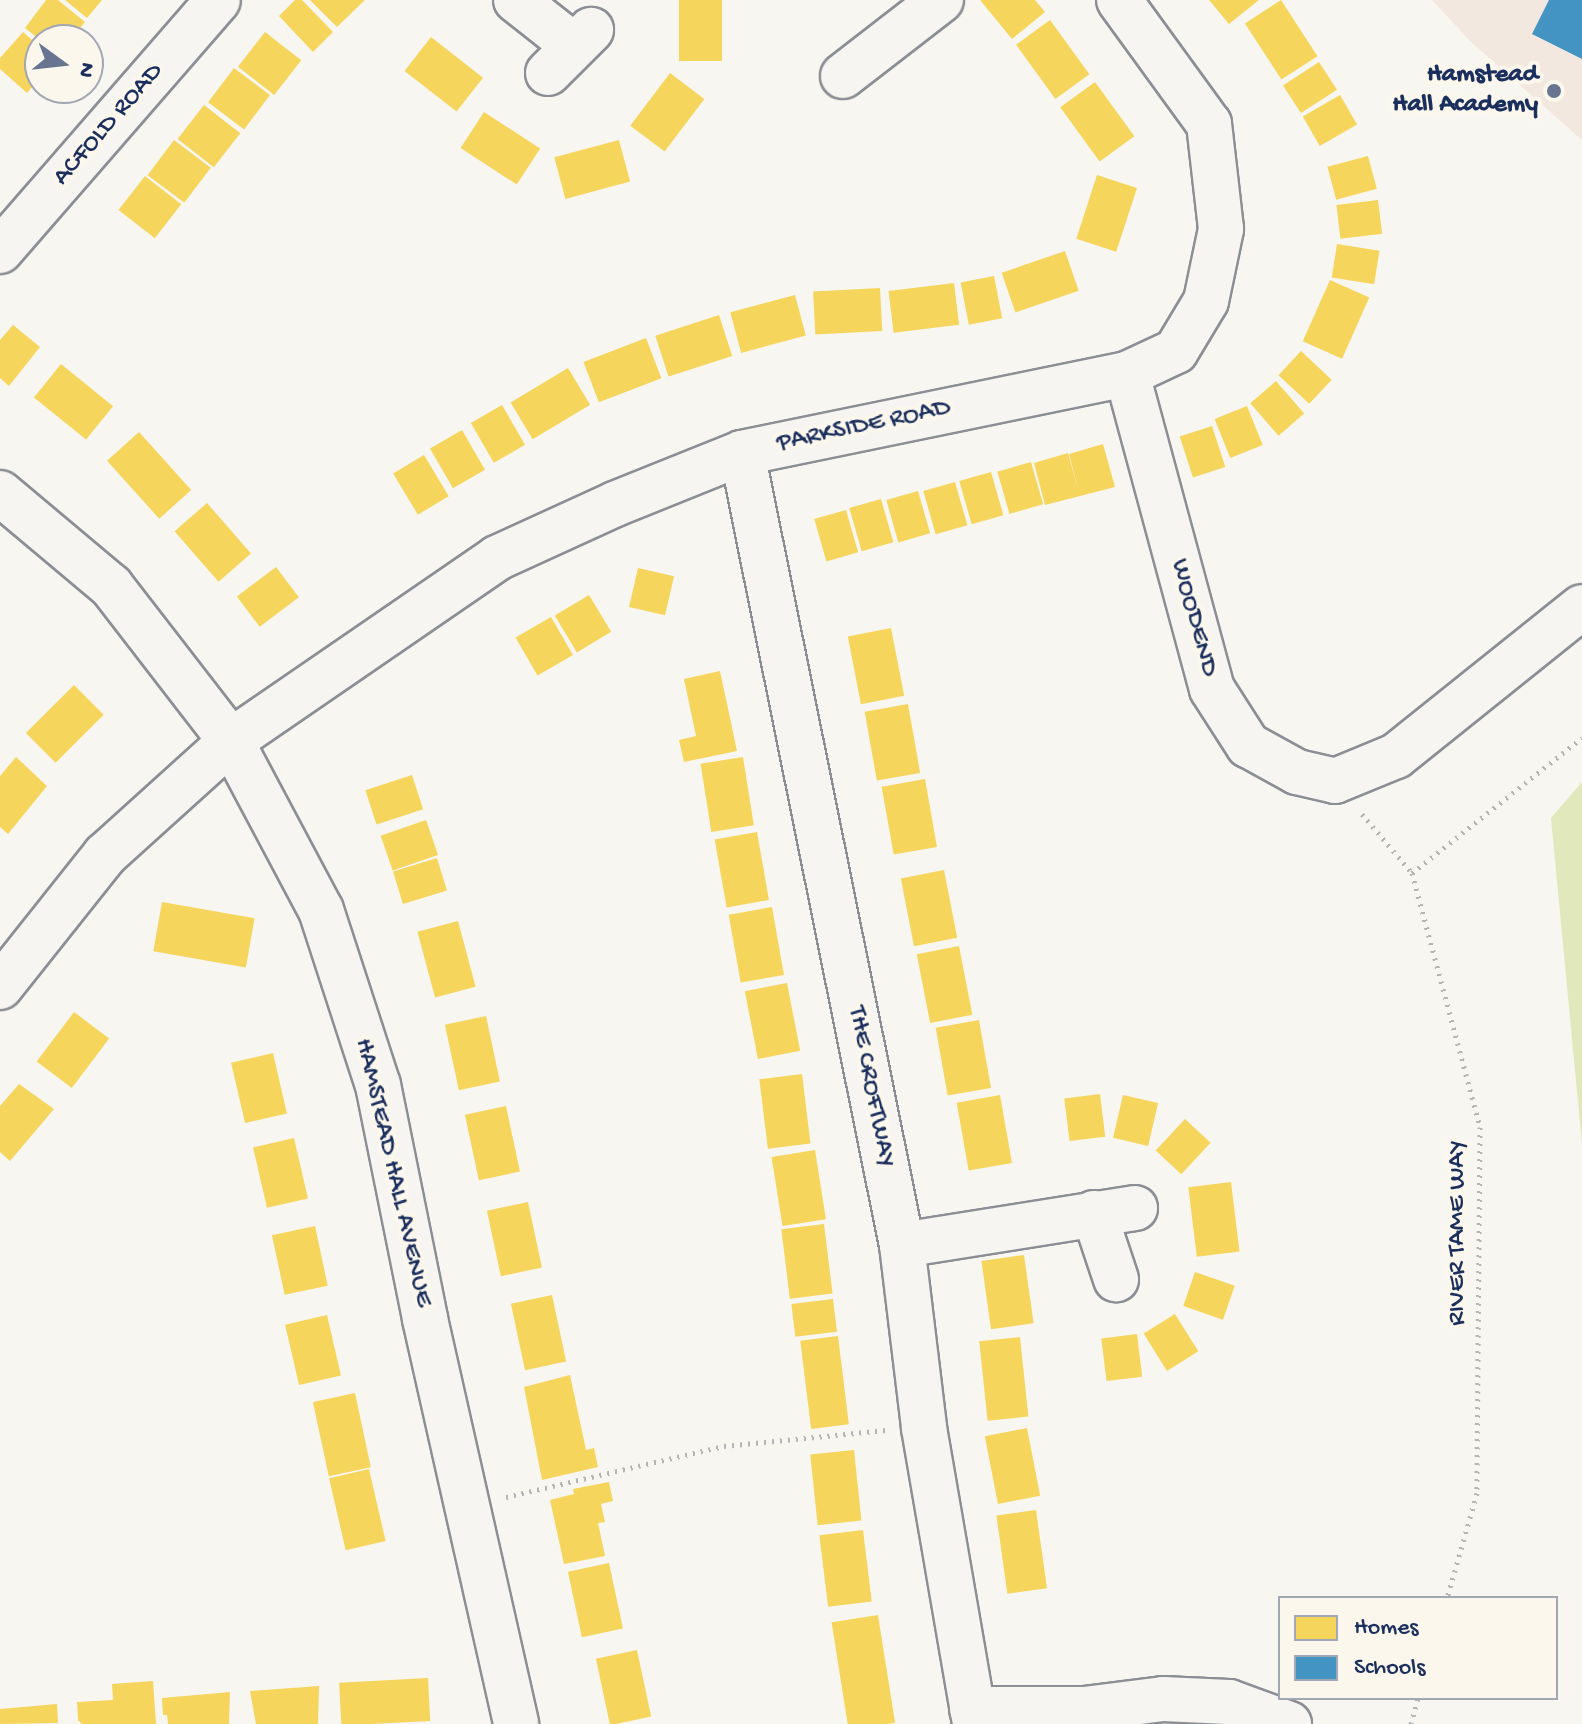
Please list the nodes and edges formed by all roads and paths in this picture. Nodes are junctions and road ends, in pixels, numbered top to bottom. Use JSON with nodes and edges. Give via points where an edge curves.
{"nodes":[{"id":1,"x":218,"y":0,"type":"edge"},
{"id":2,"x":516,"y":0,"type":"edge"},
{"id":3,"x":941,"y":0,"type":"edge"},
{"id":4,"x":1119,"y":0,"type":"edge"},
{"id":5,"x":571,"y":49,"type":"dead end"},
{"id":6,"x":843,"y":76,"type":"dead end"},
{"id":7,"x":0,"y":251,"type":"edge"},
{"id":8,"x":1127,"y":374,"type":"junction"},
{"id":9,"x":742,"y":453,"type":"junction"},
{"id":10,"x":0,"y":493,"type":"edge"},
{"id":11,"x":1582,"y":607,"type":"edge"},
{"id":12,"x":1582,"y":738,"type":"edge"},
{"id":13,"x":231,"y":741,"type":"junction"},
{"id":14,"x":1335,"y":781,"type":"junction"},
{"id":15,"x":1412,"y":873,"type":"junction"},
{"id":16,"x":0,"y":987,"type":"edge"},
{"id":17,"x":902,"y":1245,"type":"junction"},
{"id":18,"x":1116,"y":1279,"type":"dead end"},
{"id":19,"x":924,"y":1428,"type":"junction"},
{"id":20,"x":467,"y":1507,"type":"junction"},
{"id":21,"x":1448,"y":1596,"type":"edge"},
{"id":22,"x":1417,"y":1700,"type":"edge"},
{"id":23,"x":974,"y":1717,"type":"edge"},
{"id":24,"x":516,"y":1724,"type":"edge"},
{"id":25,"x":1289,"y":1724,"type":"edge"},
{"id":26,"x":1411,"y":1724,"type":"edge"}],
"edges":[{"from":1,"to":7,"type":"street","name":"ACFOLD ROAD"},
{"from":2,"to":5,"type":"street"},
{"from":3,"to":6,"type":"street"},
{"from":4,"to":8,"type":"street","name":"PARKSIDE ROAD","via":[[1209,124],[1221,229],[1206,301],[1176,351]]},
{"from":8,"to":9,"type":"street","name":"PARKSIDE ROAD"},
{"from":8,"to":14,"type":"street","name":"WOODEND","via":[[1212,689],[1248,745],[1297,772]]},
{"from":9,"to":13,"type":"street","name":"PARKSIDE ROAD","via":[[497,558]]},
{"from":9,"to":17,"type":"street","name":"THE CROFTWAY"},
{"from":10,"to":13,"type":"street","name":"HAMSTEAD HALL AVENUE","via":[[111,586]]},
{"from":11,"to":14,"type":"street","via":[[1396,756]]},
{"from":12,"to":15,"type":"path"},
{"from":13,"to":16,"type":"street","name":"PARKSIDE ROAD","via":[[105,855]]},
{"from":13,"to":20,"type":"street","name":"HAMSTEAD HALL AVENUE","via":[[321,910],[378,1085]]},
{"from":14,"to":15,"type":"path","name":"RIVER TAME WAY"},
{"from":15,"to":21,"type":"path","name":"RIVER TAME WAY","via":[[1480,1127],[1477,1493]]},
{"from":17,"to":18,"type":"street","via":[[1114,1211]]},
{"from":17,"to":19,"type":"street","name":"THE CROFTWAY"},
{"from":19,"to":20,"type":"path","via":[[724,1446]]},
{"from":19,"to":23,"type":"street","name":"THE CROFTWAY"},
{"from":20,"to":24,"type":"street","name":"HAMSTEAD HALL AVENUE"},
{"from":22,"to":26,"type":"path"},
{"from":23,"to":25,"type":"street","via":[[1176,1699],[1229,1702]]}]}
